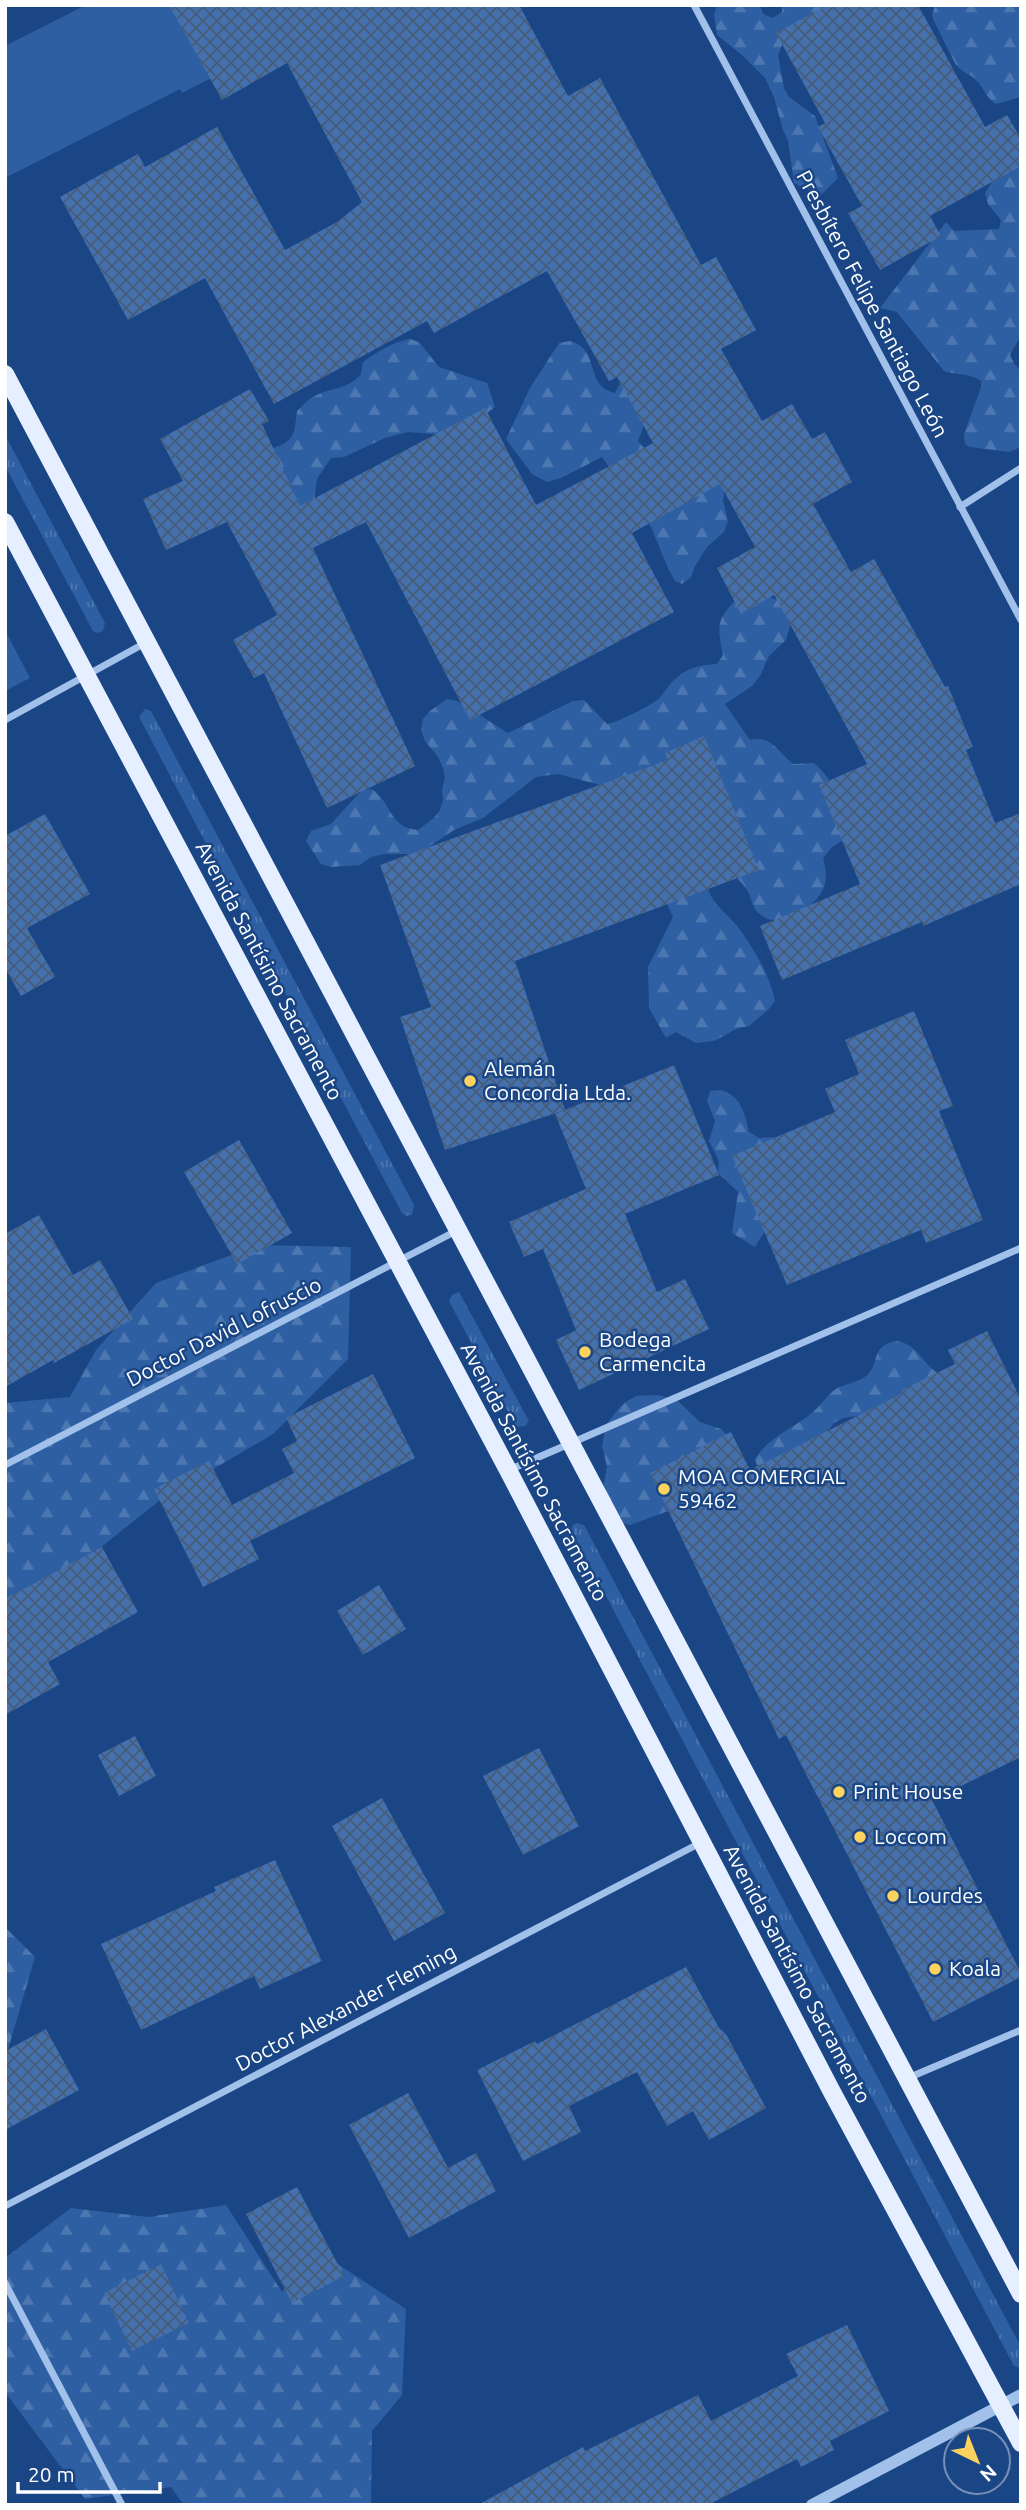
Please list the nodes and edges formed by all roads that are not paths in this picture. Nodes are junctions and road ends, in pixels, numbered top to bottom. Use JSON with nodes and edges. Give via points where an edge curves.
{"nodes":[{"id":1,"x":694,"y":5,"type":"edge"},
{"id":2,"x":5,"y":374,"type":"edge"},
{"id":3,"x":1021,"y":468,"type":"edge"},
{"id":4,"x":960,"y":507,"type":"junction"},
{"id":5,"x":5,"y":523,"type":"edge"},
{"id":6,"x":1021,"y":620,"type":"edge"},
{"id":7,"x":148,"y":642,"type":"junction"},
{"id":8,"x":86,"y":676,"type":"junction"},
{"id":9,"x":5,"y":720,"type":"edge"},
{"id":10,"x":458,"y":1230,"type":"junction"},
{"id":11,"x":1021,"y":1248,"type":"edge"},
{"id":12,"x":398,"y":1262,"type":"junction"},
{"id":13,"x":571,"y":1442,"type":"junction"},
{"id":14,"x":5,"y":1465,"type":"edge"},
{"id":15,"x":508,"y":1470,"type":"junction"},
{"id":16,"x":703,"y":1842,"type":"junction"},
{"id":17,"x":1021,"y":2030,"type":"edge"},
{"id":18,"x":907,"y":2078,"type":"junction"},
{"id":19,"x":5,"y":2206,"type":"edge"},
{"id":20,"x":5,"y":2283,"type":"edge"},
{"id":21,"x":1021,"y":2294,"type":"edge"},
{"id":22,"x":1021,"y":2395,"type":"edge"},
{"id":23,"x":1001,"y":2405,"type":"junction"},
{"id":24,"x":1021,"y":2443,"type":"edge"},
{"id":25,"x":122,"y":2505,"type":"edge"},
{"id":26,"x":812,"y":2505,"type":"edge"}],
"edges":[{"from":1,"to":4,"type":"street","name":"Presbítero Felipe Santiago León"},
{"from":2,"to":7,"type":"main road"},
{"from":3,"to":4,"type":"street"},
{"from":4,"to":6,"type":"street","name":"Presbítero Felipe Santiago León"},
{"from":5,"to":8,"type":"main road","name":"Avenida Santísimo Sacramento"},
{"from":7,"to":8,"type":"street"},
{"from":7,"to":10,"type":"main road"},
{"from":8,"to":9,"type":"street"},
{"from":8,"to":12,"type":"main road","name":"Avenida Santísimo Sacramento"},
{"from":10,"to":12,"type":"street","name":"Doctor David Lofruscio"},
{"from":10,"to":13,"type":"main road"},
{"from":11,"to":13,"type":"street"},
{"from":12,"to":14,"type":"street","name":"Doctor David Lofruscio"},
{"from":12,"to":15,"type":"main road","name":"Avenida Santísimo Sacramento"},
{"from":13,"to":15,"type":"street"},
{"from":13,"to":18,"type":"main road"},
{"from":15,"to":16,"type":"main road","name":"Avenida Santísimo Sacramento"},
{"from":16,"to":19,"type":"street","name":"Doctor Alexander Fleming"},
{"from":16,"to":23,"type":"main road","name":"Avenida Santísimo Sacramento"},
{"from":17,"to":18,"type":"street"},
{"from":18,"to":21,"type":"main road"},
{"from":20,"to":25,"type":"street"},
{"from":22,"to":23,"type":"street"},
{"from":23,"to":24,"type":"main road","name":"Avenida Santísimo Sacramento"},
{"from":23,"to":26,"type":"street"}]}
